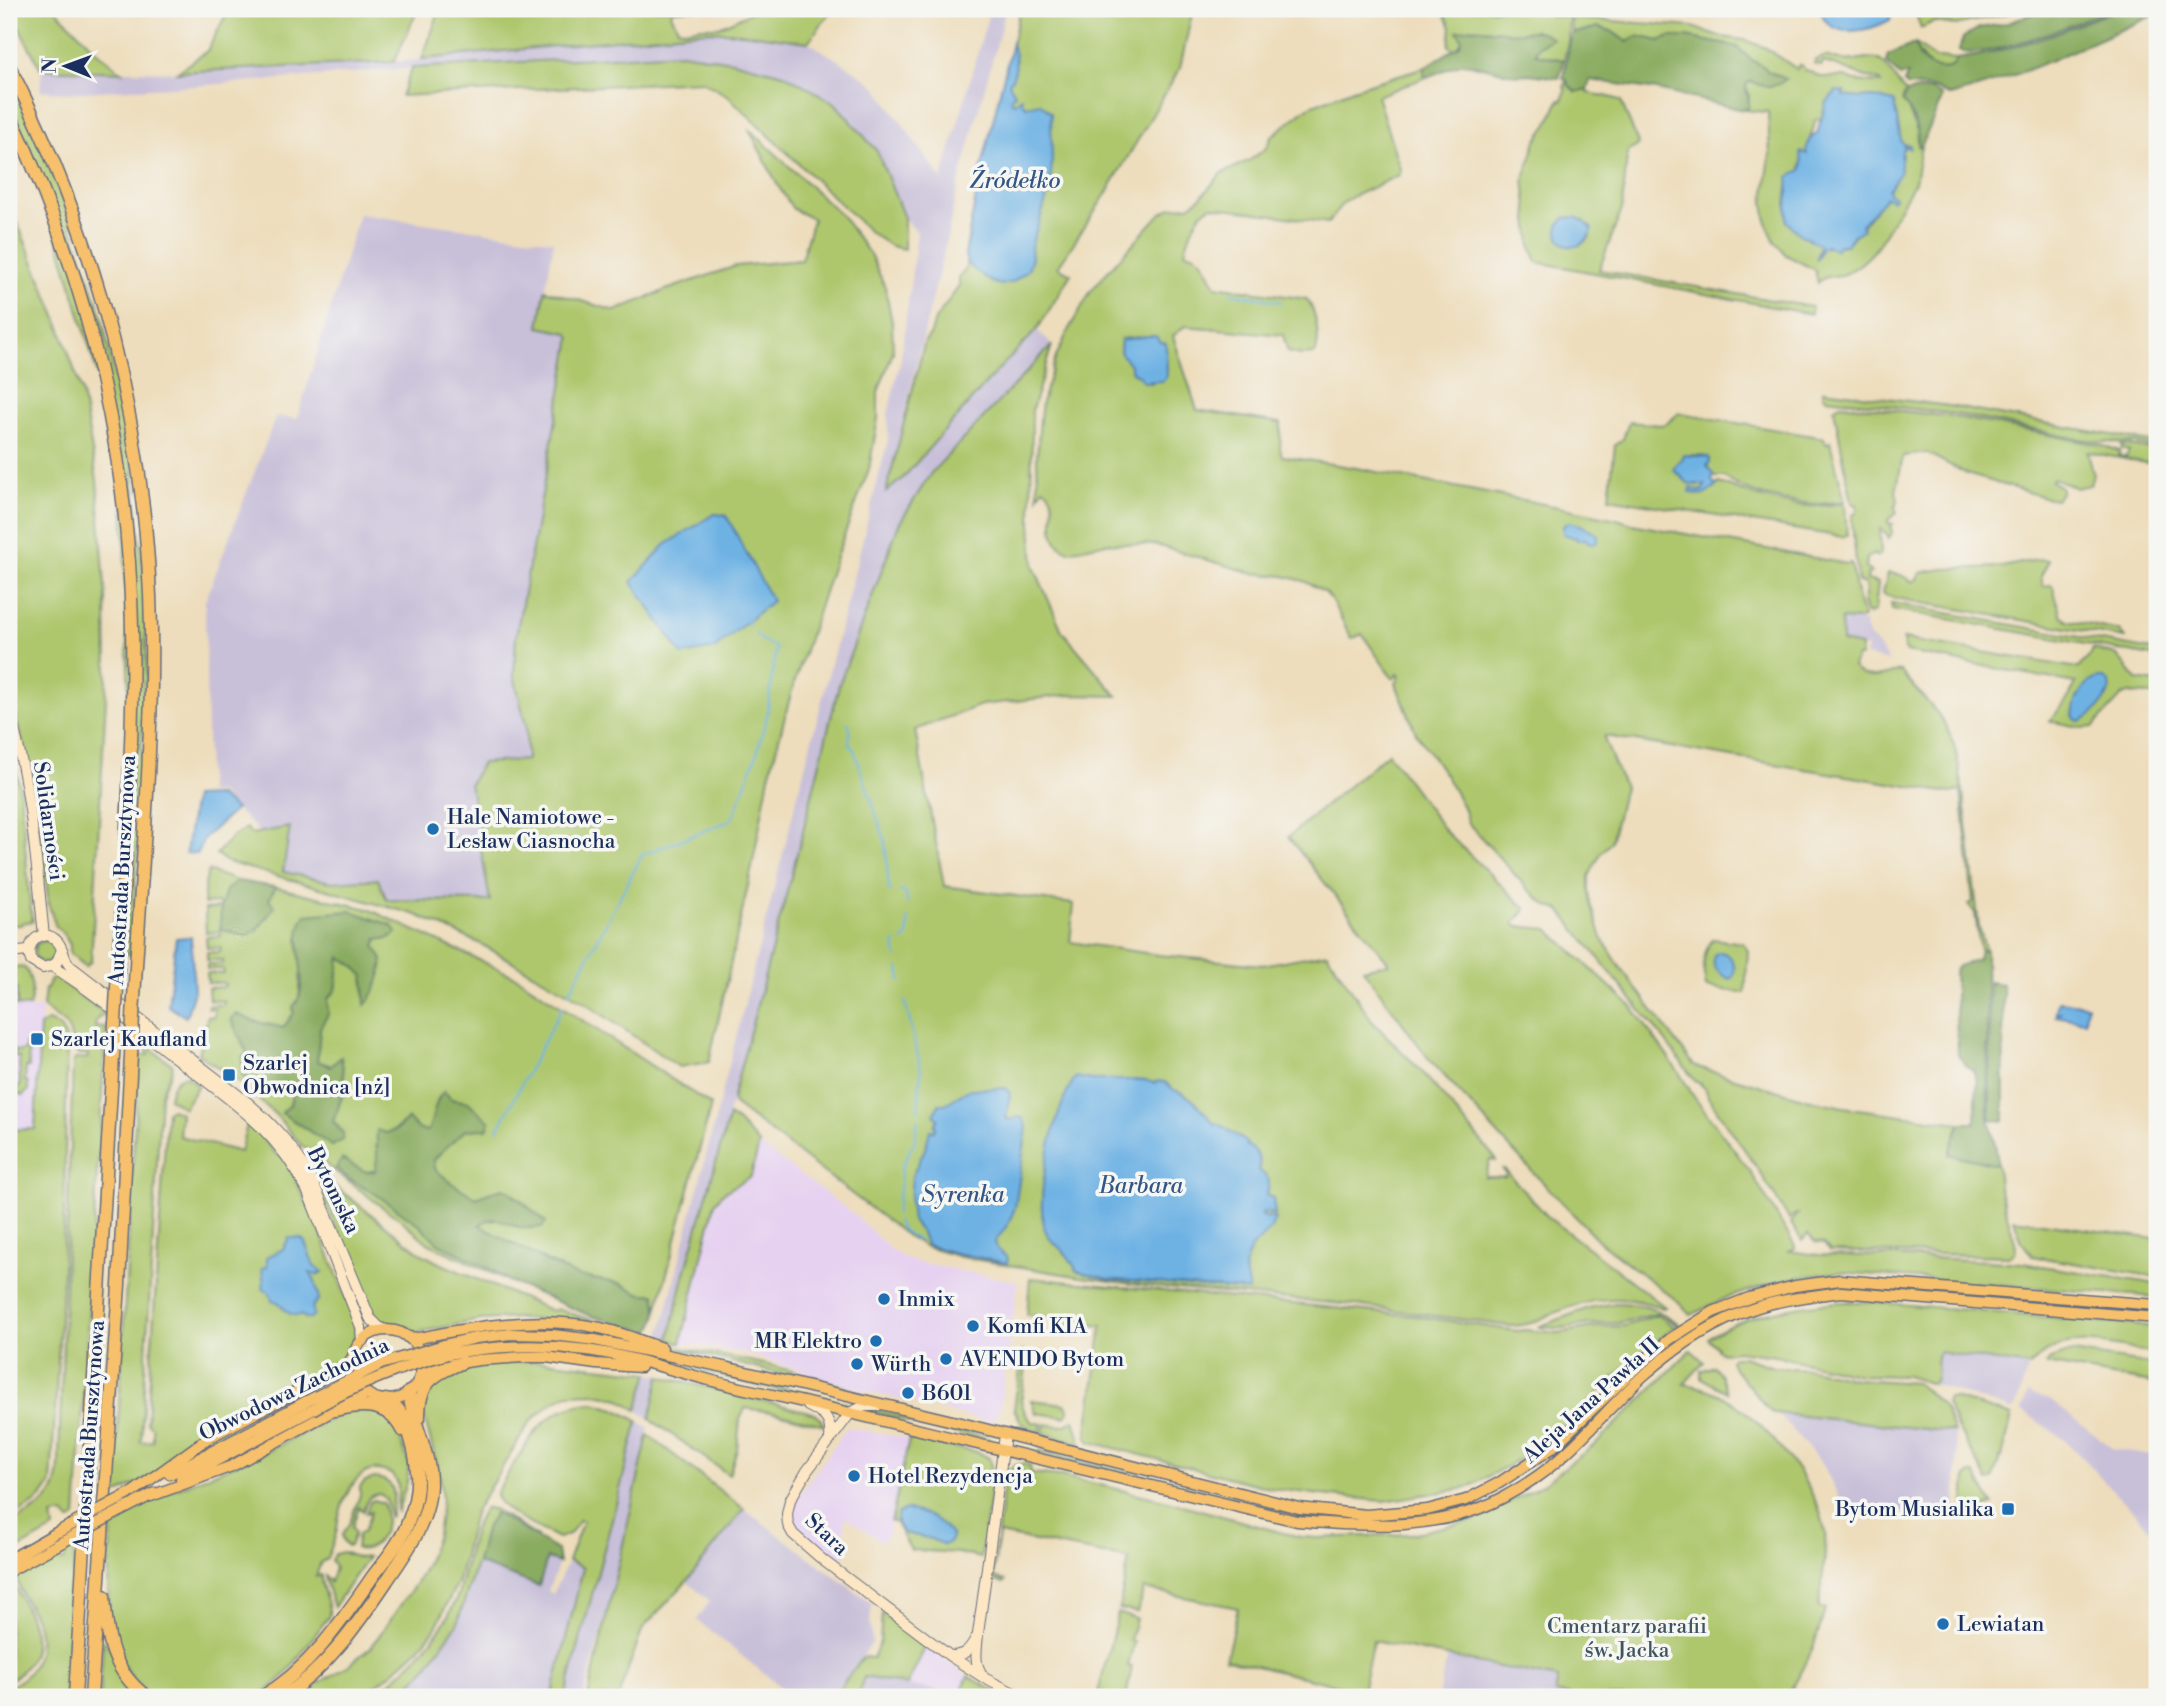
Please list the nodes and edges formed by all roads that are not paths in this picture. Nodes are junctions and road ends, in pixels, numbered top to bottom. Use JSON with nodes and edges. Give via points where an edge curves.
{"nodes":[{"id":1,"x":9,"y":66,"type":"edge"},
{"id":2,"x":11,"y":119,"type":"edge"},
{"id":3,"x":9,"y":712,"type":"edge"},
{"id":4,"x":44,"y":936,"type":"junction"},
{"id":5,"x":28,"y":951,"type":"junction"},
{"id":6,"x":61,"y":952,"type":"junction"},
{"id":7,"x":9,"y":953,"type":"edge"},
{"id":8,"x":53,"y":967,"type":"junction"},
{"id":9,"x":2157,"y":1305,"type":"edge"},
{"id":10,"x":2157,"y":1318,"type":"edge"},
{"id":11,"x":386,"y":1330,"type":"junction"},
{"id":12,"x":407,"y":1337,"type":"junction"},
{"id":13,"x":362,"y":1340,"type":"junction"},
{"id":14,"x":446,"y":1349,"type":"junction"},
{"id":15,"x":354,"y":1355,"type":"junction"},
{"id":16,"x":463,"y":1362,"type":"junction"},
{"id":17,"x":729,"y":1368,"type":"junction"},
{"id":18,"x":671,"y":1370,"type":"junction"},
{"id":19,"x":420,"y":1376,"type":"junction"},
{"id":20,"x":409,"y":1392,"type":"junction"},
{"id":21,"x":368,"y":1394,"type":"junction"},
{"id":22,"x":792,"y":1399,"type":"junction"},
{"id":23,"x":386,"y":1400,"type":"junction"},
{"id":24,"x":309,"y":1405,"type":"junction"},
{"id":25,"x":895,"y":1408,"type":"junction"},
{"id":26,"x":335,"y":1410,"type":"junction"},
{"id":27,"x":851,"y":1412,"type":"junction"},
{"id":28,"x":419,"y":1429,"type":"junction"},
{"id":29,"x":1005,"y":1435,"type":"junction"},
{"id":30,"x":830,"y":1439,"type":"junction"},
{"id":31,"x":1002,"y":1450,"type":"junction"},
{"id":32,"x":1026,"y":1455,"type":"junction"},
{"id":33,"x":999,"y":1470,"type":"junction"},
{"id":34,"x":417,"y":1484,"type":"junction"},
{"id":35,"x":131,"y":1493,"type":"junction"},
{"id":36,"x":151,"y":1496,"type":"junction"},
{"id":37,"x":100,"y":1552,"type":"junction"},
{"id":38,"x":9,"y":1560,"type":"edge"},
{"id":39,"x":9,"y":1571,"type":"edge"},
{"id":40,"x":978,"y":1634,"type":"junction"},
{"id":41,"x":950,"y":1656,"type":"junction"},
{"id":42,"x":986,"y":1679,"type":"junction"},
{"id":43,"x":75,"y":1697,"type":"edge"},
{"id":44,"x":91,"y":1697,"type":"edge"},
{"id":45,"x":148,"y":1697,"type":"edge"},
{"id":46,"x":262,"y":1697,"type":"edge"},
{"id":47,"x":283,"y":1697,"type":"edge"},
{"id":48,"x":1022,"y":1697,"type":"edge"}],
"edges":[{"from":1,"to":37,"type":"highway","name":"Autostrada Bursztynowa","bridge":true,"via":[[75,218],[107,317],[128,405],[144,511],[151,612],[151,691],[120,1271]]},
{"from":2,"to":43,"type":"highway","name":"Autostrada Bursztynowa","bridge":true,"via":[[59,232],[86,317],[108,406],[124,502],[131,602],[132,704]]},
{"from":3,"to":4,"type":"street","name":"Solidarności","via":[[29,801]]},
{"from":4,"to":5,"type":"street","via":[[33,941]]},
{"from":4,"to":6,"type":"street","via":[[56,940]]},
{"from":5,"to":7,"type":"street"},
{"from":5,"to":8,"type":"street","via":[[38,967]]},
{"from":6,"to":8,"type":"street"},
{"from":6,"to":11,"type":"street","name":"Bytomska","via":[[70,967],[247,1102],[284,1137],[314,1184],[370,1318]]},
{"from":8,"to":13,"type":"street","name":"Bytomska","via":[[225,1096],[279,1145],[307,1191],[361,1327]]},
{"from":9,"to":29,"type":"main road","name":"Aleja Jana Pawła II","via":[[1840,1280],[1749,1298],[1713,1312],[1670,1339],[1552,1448],[1499,1483],[1466,1500],[1427,1510],[1366,1515],[1299,1508]]},
{"from":10,"to":32,"type":"main road","name":"Aleja Jana Pawła II","via":[[1841,1293],[1797,1297],[1752,1309],[1719,1323],[1645,1374],[1556,1463],[1503,1497],[1431,1522],[1367,1526],[1297,1521]]},
{"from":11,"to":12,"type":"main road"},
{"from":11,"to":13,"type":"main road"},
{"from":12,"to":17,"type":"main road","via":[[511,1323],[592,1326]]},
{"from":12,"to":19,"type":"main road","via":[[420,1354]]},
{"from":13,"to":15,"type":"main road"},
{"from":14,"to":17,"type":"main road","name":"Obwodowa Zachodnia","via":[[499,1335],[561,1335]]},
{"from":14,"to":18,"type":"main road","name":"Obwodowa Zachodnia","via":[[566,1347]]},
{"from":14,"to":24,"type":"main road","name":"Obwodowa Zachodnia","bridge":true,"via":[[381,1364]]},
{"from":15,"to":21,"type":"main road","via":[[353,1374]]},
{"from":15,"to":35,"type":"main road","via":[[342,1368],[208,1438]]},
{"from":16,"to":18,"type":"main road","via":[[546,1357]]},
{"from":16,"to":19,"type":"main road","via":[[436,1367]]},
{"from":16,"to":28,"type":"highway","via":[[438,1373],[424,1388]]},
{"from":17,"to":25,"type":"main road","name":"Obwodowa Zachodnia"},
{"from":18,"to":22,"type":"main road","name":"Obwodowa Zachodnia"},
{"from":19,"to":20,"type":"main road"},
{"from":20,"to":23,"type":"main road"},
{"from":20,"to":28,"type":"highway"},
{"from":21,"to":23,"type":"main road"},
{"from":21,"to":26,"type":"main road"},
{"from":22,"to":27,"type":"main road","name":"Obwodowa Zachodnia"},
{"from":22,"to":30,"type":"street","via":[[828,1417]]},
{"from":23,"to":34,"type":"highway","via":[[398,1407],[406,1424]]},
{"from":24,"to":35,"type":"main road","name":"Obwodowa Zachodnia"},
{"from":24,"to":36,"type":"main road","name":"Obwodowa Zachodnia"},
{"from":25,"to":27,"type":"street","via":[[865,1406]]},
{"from":25,"to":29,"type":"main road","name":"Aleja Jana Pawła II"},
{"from":26,"to":34,"type":"highway","via":[[368,1405],[394,1418],[403,1431]]},
{"from":26,"to":36,"type":"main road","via":[[226,1469]]},
{"from":27,"to":30,"type":"street","name":"Stara"},
{"from":27,"to":31,"type":"main road","name":"Aleja Jana Pawła II"},
{"from":28,"to":47,"type":"highway","via":[[430,1485],[419,1528],[341,1644]]},
{"from":29,"to":31,"type":"street"},
{"from":30,"to":41,"type":"street","name":"Stara","via":[[790,1500],[787,1514],[793,1534]]},
{"from":31,"to":32,"type":"main road","name":"Aleja Jana Pawła II"},
{"from":31,"to":33,"type":"street"},
{"from":32,"to":33,"type":"street"},
{"from":33,"to":40,"type":"street"},
{"from":34,"to":46,"type":"highway","via":[[404,1530],[354,1604],[309,1661]]},
{"from":35,"to":38,"type":"main road","bridge":true},
{"from":36,"to":39,"type":"main road","name":"Obwodowa Zachodnia","bridge":true},
{"from":37,"to":44,"type":"highway","name":"Autostrada Bursztynowa"},
{"from":37,"to":45,"type":"highway","via":[[111,1650],[126,1677]]},
{"from":40,"to":41,"type":"street","via":[[968,1651]]},
{"from":40,"to":42,"type":"street","via":[[976,1662]]},
{"from":41,"to":42,"type":"street","name":"Stara"},
{"from":42,"to":48,"type":"street","name":"Stara"}]}
